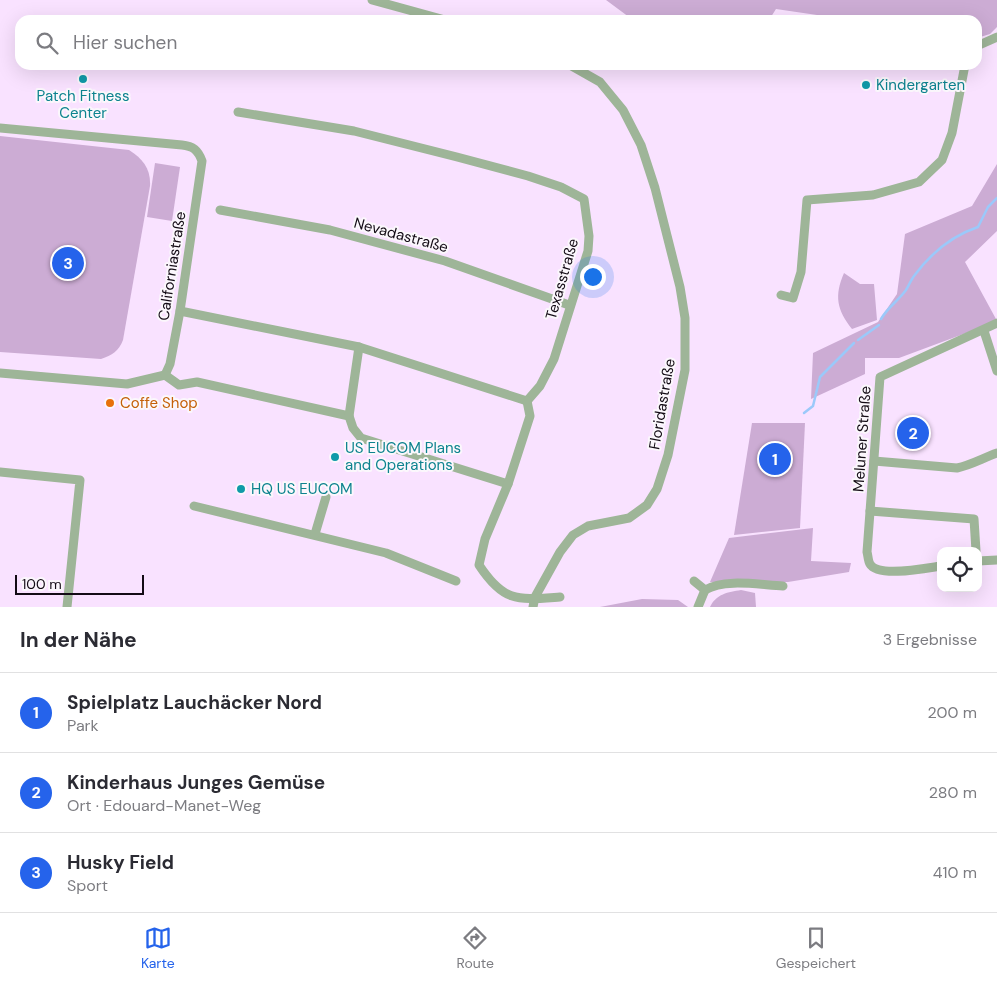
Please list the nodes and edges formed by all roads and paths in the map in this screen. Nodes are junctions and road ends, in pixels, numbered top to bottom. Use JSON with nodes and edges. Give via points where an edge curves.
{"nodes":[{"id":1,"x":372,"y":0,"type":"edge"},
{"id":2,"x":427,"y":15,"type":"edge"},
{"id":3,"x":997,"y":37,"type":"edge"},
{"id":4,"x":982,"y":44,"type":"edge"},
{"id":5,"x":579,"y":70,"type":"edge"},
{"id":6,"x":964,"y":70,"type":"edge"},
{"id":7,"x":238,"y":112,"type":"dead end"},
{"id":8,"x":0,"y":128,"type":"edge"},
{"id":9,"x":220,"y":210,"type":"dead end"},
{"id":10,"x":781,"y":295,"type":"dead end"},
{"id":11,"x":569,"y":305,"type":"junction"},
{"id":12,"x":180,"y":311,"type":"junction"},
{"id":13,"x":997,"y":323,"type":"edge"},
{"id":14,"x":984,"y":331,"type":"junction"},
{"id":15,"x":360,"y":348,"type":"junction"},
{"id":16,"x":997,"y":371,"type":"edge"},
{"id":17,"x":0,"y":373,"type":"edge"},
{"id":18,"x":165,"y":375,"type":"junction"},
{"id":19,"x":527,"y":401,"type":"junction"},
{"id":20,"x":349,"y":416,"type":"junction"},
{"id":21,"x":997,"y":453,"type":"edge"},
{"id":22,"x":874,"y":461,"type":"junction"},
{"id":23,"x":0,"y":472,"type":"edge"},
{"id":24,"x":508,"y":484,"type":"junction"},
{"id":25,"x":326,"y":497,"type":"dead end"},
{"id":26,"x":194,"y":506,"type":"dead end"},
{"id":27,"x":870,"y":511,"type":"junction"},
{"id":28,"x":315,"y":534,"type":"junction"},
{"id":29,"x":976,"y":547,"type":"edge"},
{"id":30,"x":997,"y":560,"type":"edge"},
{"id":31,"x":982,"y":561,"type":"edge"},
{"id":32,"x":937,"y":567,"type":"edge"},
{"id":33,"x":456,"y":581,"type":"dead end"},
{"id":34,"x":694,"y":581,"type":"dead end"},
{"id":35,"x":783,"y":586,"type":"dead end"},
{"id":36,"x":705,"y":590,"type":"junction"},
{"id":37,"x":535,"y":597,"type":"junction"},
{"id":38,"x":560,"y":597,"type":"dead end"},
{"id":39,"x":67,"y":607,"type":"edge"},
{"id":40,"x":533,"y":607,"type":"edge"},
{"id":41,"x":698,"y":607,"type":"edge"}],
"edges":[{"from":1,"to":2,"type":"street"},
{"from":3,"to":4,"type":"street"},
{"from":5,"to":37,"type":"street","name":"Floridastraße","via":[[600,82],[623,110],[641,145],[680,287],[685,318],[685,370],[668,455],[657,489],[647,505],[629,518],[588,526],[573,535]]},
{"from":6,"to":10,"type":"street","via":[[952,133],[942,160],[919,182],[873,195],[807,200],[801,272],[793,298]]},
{"from":7,"to":11,"type":"street","name":"Texasstraße","via":[[354,131],[544,181],[584,199],[588,251]]},
{"from":8,"to":12,"type":"street","name":"Californiastraße","via":[[182,145],[195,148],[200,153],[202,161]]},
{"from":9,"to":11,"type":"street","name":"Nevadastraße","via":[[340,232],[445,261]]},
{"from":11,"to":19,"type":"street","name":"Texasstraße","via":[[554,359],[540,386]]},
{"from":12,"to":15,"type":"street"},
{"from":12,"to":18,"type":"street","name":"Californiastraße"},
{"from":13,"to":14,"type":"street","name":"Meluner Straße"},
{"from":14,"to":16,"type":"street"},
{"from":14,"to":22,"type":"street","name":"Meluner Straße","via":[[880,377]]},
{"from":15,"to":19,"type":"street"},
{"from":15,"to":20,"type":"street"},
{"from":17,"to":18,"type":"street","via":[[127,384]]},
{"from":18,"to":20,"type":"street","via":[[179,386],[198,382]]},
{"from":19,"to":24,"type":"street","via":[[530,416]]},
{"from":20,"to":24,"type":"street","via":[[360,438]]},
{"from":21,"to":22,"type":"street","via":[[957,468]]},
{"from":22,"to":27,"type":"street","name":"Meluner Straße"},
{"from":23,"to":39,"type":"street","via":[[80,480]]},
{"from":24,"to":37,"type":"street","via":[[485,538],[479,565],[491,584],[515,599]]},
{"from":25,"to":28,"type":"street"},
{"from":26,"to":28,"type":"street"},
{"from":27,"to":29,"type":"street","via":[[974,519]]},
{"from":27,"to":32,"type":"street","name":"Meluner Straße","via":[[867,552],[870,564],[876,569],[900,572]]},
{"from":28,"to":33,"type":"street","via":[[386,553]]},
{"from":30,"to":31,"type":"street"},
{"from":34,"to":36,"type":"street"},
{"from":35,"to":36,"type":"street","via":[[725,584]]},
{"from":36,"to":41,"type":"street"},
{"from":37,"to":38,"type":"street"},
{"from":37,"to":40,"type":"street","name":"Floridastraße"}]}
